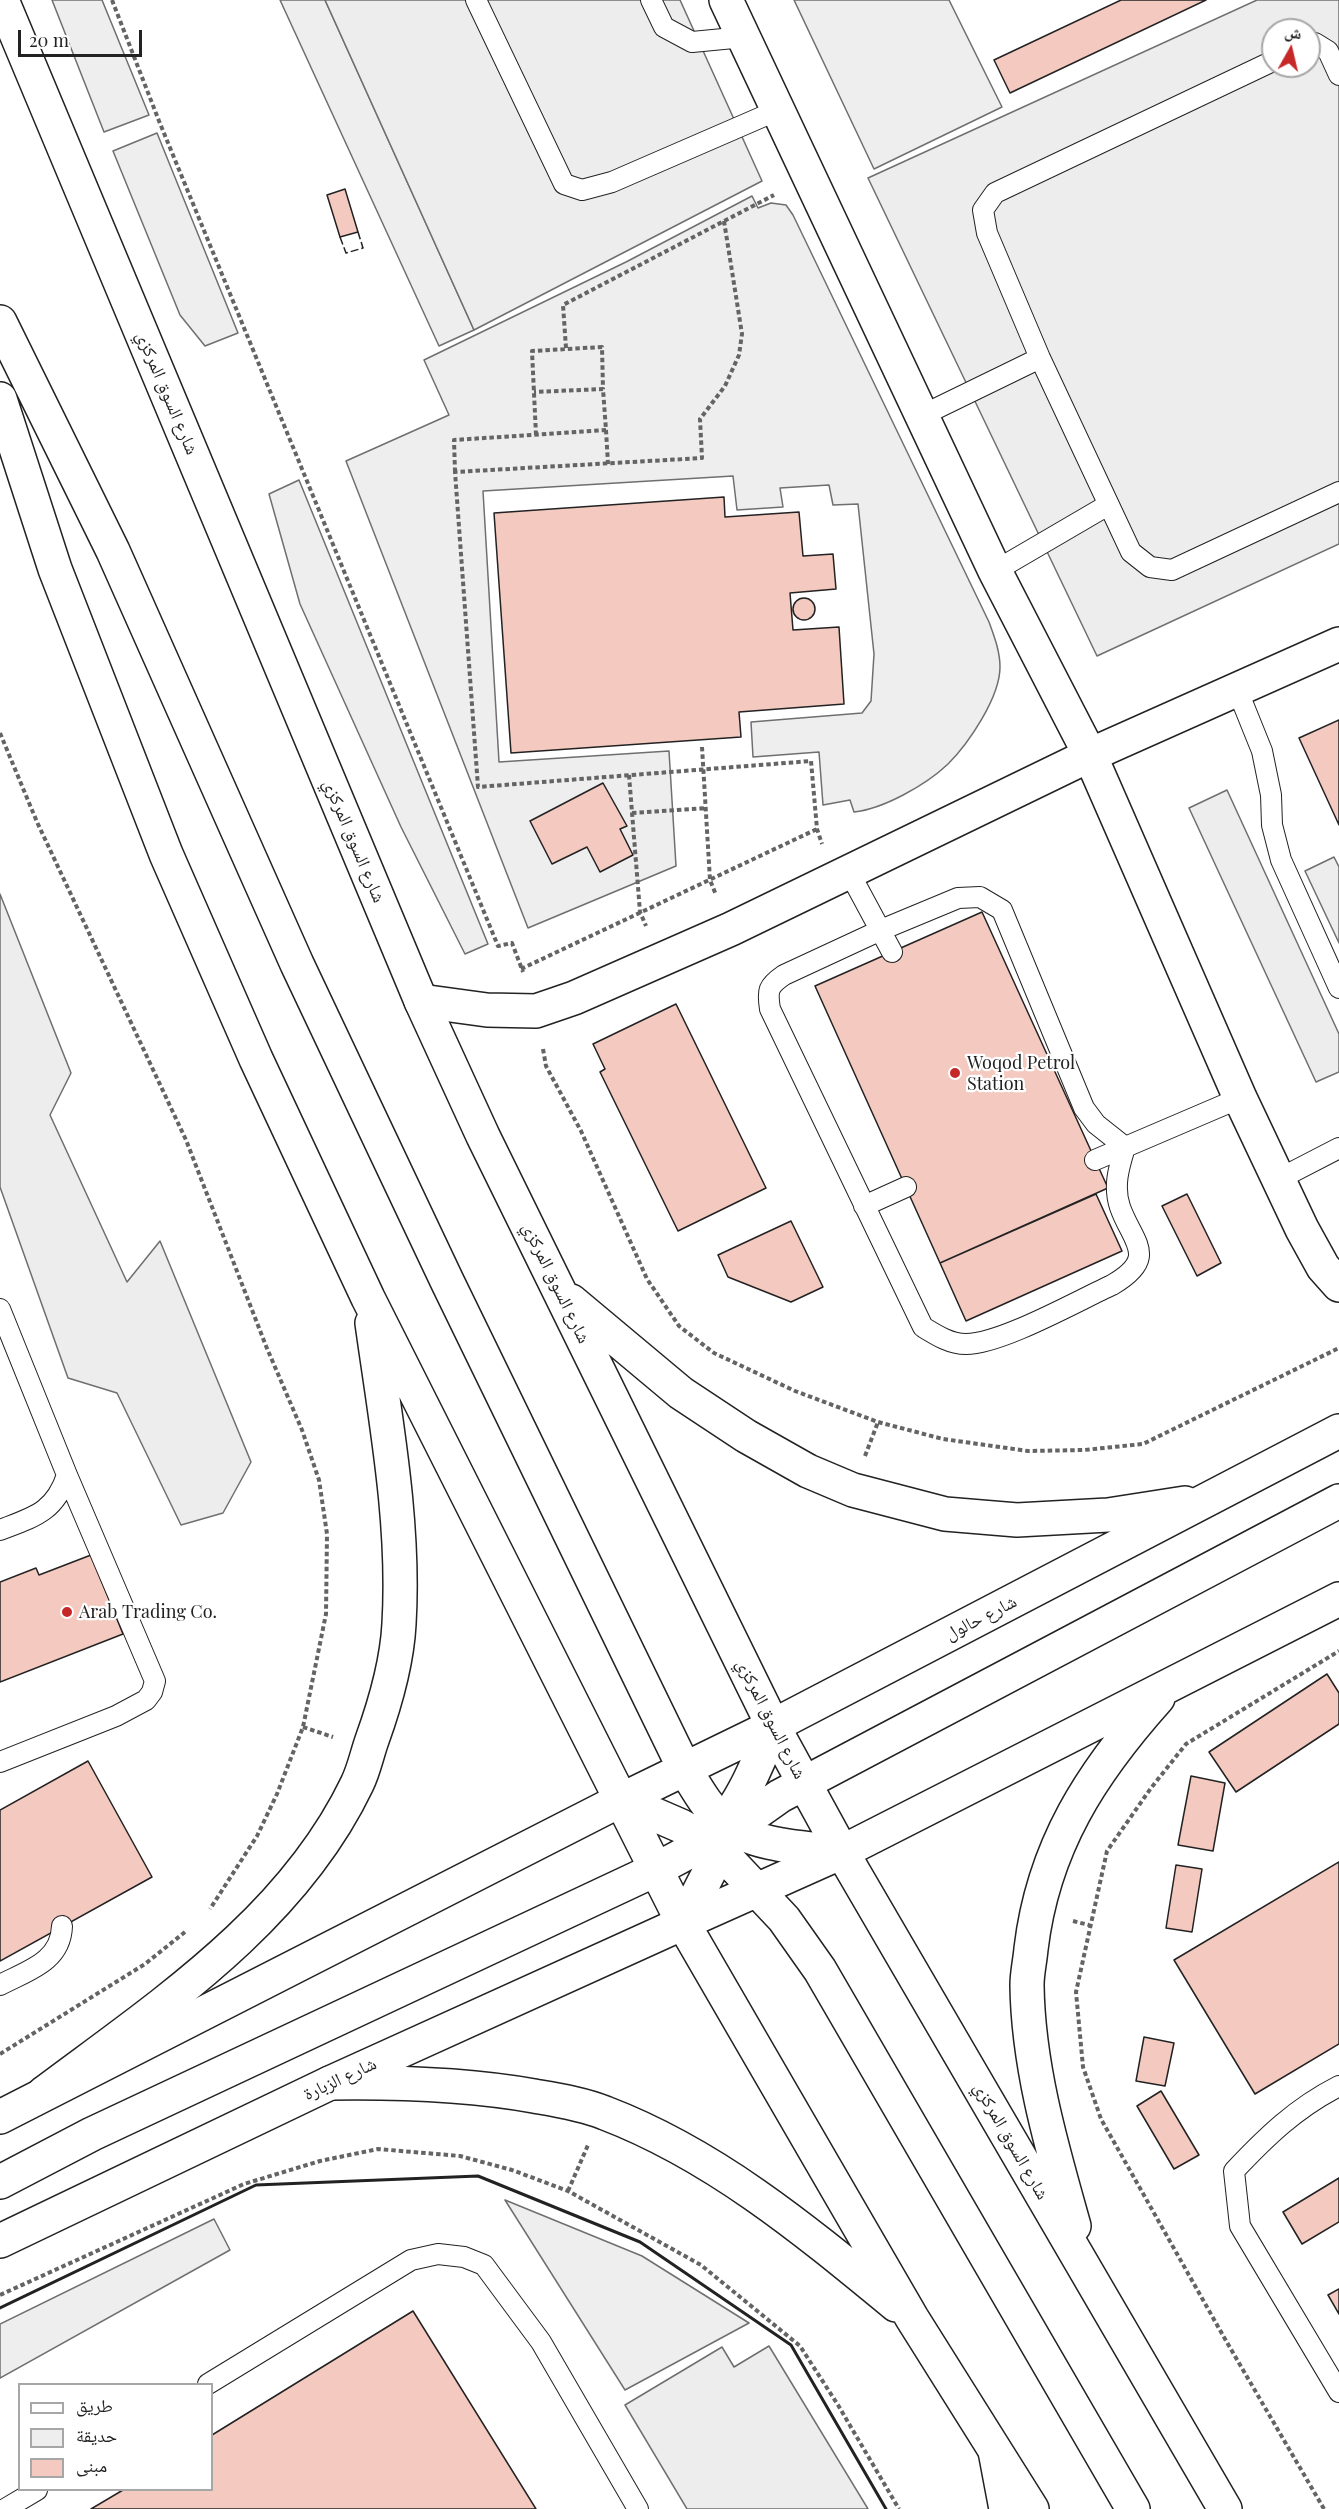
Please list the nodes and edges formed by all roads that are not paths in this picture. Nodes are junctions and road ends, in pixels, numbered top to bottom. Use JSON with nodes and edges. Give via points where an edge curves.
{"nodes":[{"id":1,"x":2,"y":0,"type":"edge"},
{"id":2,"x":476,"y":0,"type":"edge"},
{"id":3,"x":651,"y":0,"type":"edge"},
{"id":4,"x":726,"y":0,"type":"edge"},
{"id":5,"x":744,"y":37,"type":"junction"},
{"id":6,"x":1321,"y":47,"type":"edge"},
{"id":7,"x":1261,"y":67,"type":"edge"},
{"id":8,"x":1339,"y":75,"type":"edge"},
{"id":9,"x":778,"y":110,"type":"junction"},
{"id":10,"x":0,"y":322,"type":"edge"},
{"id":11,"x":1040,"y":358,"type":"junction"},
{"id":12,"x":0,"y":399,"type":"edge"},
{"id":13,"x":923,"y":415,"type":"junction"},
{"id":14,"x":1339,"y":492,"type":"edge"},
{"id":15,"x":1108,"y":505,"type":"junction"},
{"id":16,"x":995,"y":571,"type":"junction"},
{"id":17,"x":1339,"y":644,"type":"edge"},
{"id":18,"x":1237,"y":689,"type":"junction"},
{"id":19,"x":1090,"y":755,"type":"junction"},
{"id":20,"x":842,"y":875,"type":"junction"},
{"id":21,"x":880,"y":930,"type":"junction"},
{"id":22,"x":892,"y":952,"type":"dead end"},
{"id":23,"x":1339,"y":988,"type":"edge"},
{"id":24,"x":421,"y":1001,"type":"junction"},
{"id":25,"x":1240,"y":1098,"type":"junction"},
{"id":26,"x":1125,"y":1147,"type":"junction"},
{"id":27,"x":1339,"y":1148,"type":"edge"},
{"id":28,"x":1095,"y":1160,"type":"dead end"},
{"id":29,"x":1279,"y":1179,"type":"junction"},
{"id":30,"x":906,"y":1187,"type":"dead end"},
{"id":31,"x":864,"y":1206,"type":"junction"},
{"id":32,"x":1339,"y":1285,"type":"edge"},
{"id":33,"x":562,"y":1294,"type":"junction"},
{"id":34,"x":368,"y":1298,"type":"junction"},
{"id":35,"x":0,"y":1310,"type":"edge"},
{"id":36,"x":1339,"y":1431,"type":"edge"},
{"id":37,"x":67,"y":1475,"type":"junction"},
{"id":38,"x":1213,"y":1498,"type":"junction"},
{"id":39,"x":1339,"y":1501,"type":"edge"},
{"id":40,"x":0,"y":1530,"type":"edge"},
{"id":41,"x":1339,"y":1599,"type":"edge"},
{"id":42,"x":1171,"y":1683,"type":"junction"},
{"id":43,"x":773,"y":1725,"type":"junction"},
{"id":44,"x":0,"y":1762,"type":"edge"},
{"id":45,"x":684,"y":1768,"type":"junction"},
{"id":46,"x":804,"y":1782,"type":"junction"},
{"id":47,"x":621,"y":1800,"type":"junction"},
{"id":48,"x":722,"y":1836,"type":"junction"},
{"id":49,"x":842,"y":1852,"type":"junction"},
{"id":50,"x":657,"y":1869,"type":"junction"},
{"id":51,"x":759,"y":1890,"type":"junction"},
{"id":52,"x":683,"y":1923,"type":"junction"},
{"id":53,"x":62,"y":1926,"type":"dead end"},
{"id":54,"x":0,"y":1985,"type":"edge"},
{"id":55,"x":330,"y":2083,"type":"junction"},
{"id":56,"x":1339,"y":2086,"type":"edge"},
{"id":57,"x":44,"y":2093,"type":"junction"},
{"id":58,"x":0,"y":2117,"type":"edge"},
{"id":59,"x":0,"y":2182,"type":"edge"},
{"id":60,"x":0,"y":2241,"type":"edge"},
{"id":61,"x":1087,"y":2271,"type":"junction"},
{"id":62,"x":912,"y":2318,"type":"junction"},
{"id":63,"x":211,"y":2383,"type":"edge"},
{"id":64,"x":1339,"y":2392,"type":"edge"},
{"id":65,"x":995,"y":2449,"type":"junction"},
{"id":66,"x":35,"y":2491,"type":"edge"},
{"id":67,"x":5,"y":2509,"type":"edge"},
{"id":68,"x":638,"y":2509,"type":"edge"},
{"id":69,"x":1006,"y":2509,"type":"edge"},
{"id":70,"x":1032,"y":2509,"type":"edge"},
{"id":71,"x":1133,"y":2509,"type":"edge"},
{"id":72,"x":1225,"y":2509,"type":"edge"}],
"edges":[{"from":1,"to":24,"type":"main road","name":"شارع السوق المركزي"},
{"from":2,"to":9,"type":"lane","via":[[564,184],[582,190],[612,182]]},
{"from":3,"to":5,"type":"lane","via":[[664,27],[692,42]]},
{"from":4,"to":5,"type":"main road"},
{"from":5,"to":9,"type":"main road"},
{"from":6,"to":8,"type":"lane","via":[[1328,51]]},
{"from":7,"to":11,"type":"lane","via":[[995,193],[983,210],[987,233]]},
{"from":9,"to":13,"type":"main road"},
{"from":10,"to":45,"type":"main road","via":[[113,551],[297,964]]},
{"from":11,"to":13,"type":"lane"},
{"from":11,"to":15,"type":"lane"},
{"from":12,"to":34,"type":"main road","via":[[55,569],[166,854]]},
{"from":13,"to":16,"type":"main road"},
{"from":14,"to":15,"type":"lane","via":[[1172,570],[1150,567],[1131,552]]},
{"from":15,"to":16,"type":"lane"},
{"from":16,"to":19,"type":"main road"},
{"from":17,"to":18,"type":"main road"},
{"from":18,"to":19,"type":"main road"},
{"from":18,"to":23,"type":"lane","via":[[1262,751],[1281,860]]},
{"from":19,"to":20,"type":"main road"},
{"from":19,"to":25,"type":"main road"},
{"from":20,"to":21,"type":"lane"},
{"from":20,"to":24,"type":"main road","via":[[660,961],[536,1011],[487,1010]]},
{"from":21,"to":22,"type":"lane"},
{"from":21,"to":26,"type":"lane","via":[[958,898],[980,897],[1002,910],[1084,1108],[1096,1124]]},
{"from":21,"to":31,"type":"lane","via":[[784,975],[771,984],[768,995],[770,1009]]},
{"from":24,"to":33,"type":"main road","name":"شارع السوق المركزي"},
{"from":25,"to":26,"type":"lane"},
{"from":25,"to":29,"type":"main road"},
{"from":26,"to":28,"type":"lane"},
{"from":26,"to":31,"type":"lane","via":[[1116,1184],[1120,1207],[1137,1238],[1136,1265],[1112,1285],[990,1340],[965,1344],[941,1338],[924,1327]]},
{"from":27,"to":29,"type":"lane"},
{"from":29,"to":32,"type":"main road","via":[[1323,1267]]},
{"from":30,"to":31,"type":"lane"},
{"from":33,"to":38,"type":"main road","via":[[681,1393],[727,1424],[808,1472],[853,1490],[945,1514],[1017,1520],[1108,1515]]},
{"from":33,"to":43,"type":"main road","name":"شارع السوق المركزي"},
{"from":34,"to":47,"type":"main road"},
{"from":34,"to":57,"type":"main road","via":[[400,1544],[399,1626],[385,1706],[358,1783],[327,1838],[252,1927],[186,1987]]},
{"from":35,"to":37,"type":"lane"},
{"from":36,"to":38,"type":"main road","name":"شارع حالول"},
{"from":37,"to":40,"type":"lane","via":[[61,1492],[48,1508]]},
{"from":37,"to":44,"type":"lane","via":[[154,1681],[152,1692],[146,1700],[116,1716]]},
{"from":38,"to":43,"type":"main road","name":"شارع حالول"},
{"from":39,"to":46,"type":"main road"},
{"from":41,"to":42,"type":"main road"},
{"from":42,"to":49,"type":"main road"},
{"from":42,"to":61,"type":"main road","via":[[1127,1732],[1094,1779],[1058,1842],[1035,1911],[1027,1984],[1033,2057],[1054,2153]]},
{"from":43,"to":45,"type":"main road","name":"شارع حالول"},
{"from":43,"to":46,"type":"main road","name":"شارع السوق المركزي"},
{"from":43,"to":48,"type":"main road"},
{"from":45,"to":47,"type":"main road","name":"شارع حالول"},
{"from":45,"to":48,"type":"main road"},
{"from":46,"to":48,"type":"main road"},
{"from":46,"to":49,"type":"main road","name":"شارع السوق المركزي"},
{"from":47,"to":48,"type":"main road"},
{"from":47,"to":50,"type":"main road"},
{"from":47,"to":57,"type":"main road"},
{"from":48,"to":49,"type":"main road"},
{"from":48,"to":50,"type":"main road"},
{"from":48,"to":51,"type":"main road"},
{"from":48,"to":52,"type":"main road"},
{"from":49,"to":51,"type":"main road"},
{"from":49,"to":61,"type":"main road","name":"شارع السوق المركزي"},
{"from":50,"to":52,"type":"main road"},
{"from":50,"to":59,"type":"main road","via":[[92,2134]]},
{"from":51,"to":52,"type":"main road"},
{"from":51,"to":71,"type":"main road","via":[[820,1970]]},
{"from":52,"to":55,"type":"main road","name":"شارع الزبارة"},
{"from":52,"to":62,"type":"main road"},
{"from":53,"to":54,"type":"lane","via":[[56,1952]]},
{"from":55,"to":60,"type":"main road","name":"شارع الزبارة"},
{"from":55,"to":62,"type":"main road","via":[[413,2082],[485,2087],[603,2112],[646,2130],[724,2173],[813,2237]]},
{"from":56,"to":64,"type":"lane","via":[[1274,2129],[1234,2171],[1240,2226]]},
{"from":57,"to":58,"type":"main road"},
{"from":61,"to":72,"type":"main road","name":"شارع السوق المركزي"},
{"from":62,"to":65,"type":"main road"},
{"from":63,"to":68,"type":"lane","via":[[411,2260],[438,2254],[464,2257],[484,2265],[541,2342]]},
{"from":65,"to":69,"type":"main road"},
{"from":65,"to":70,"type":"main road"},
{"from":66,"to":67,"type":"lane"}]}
